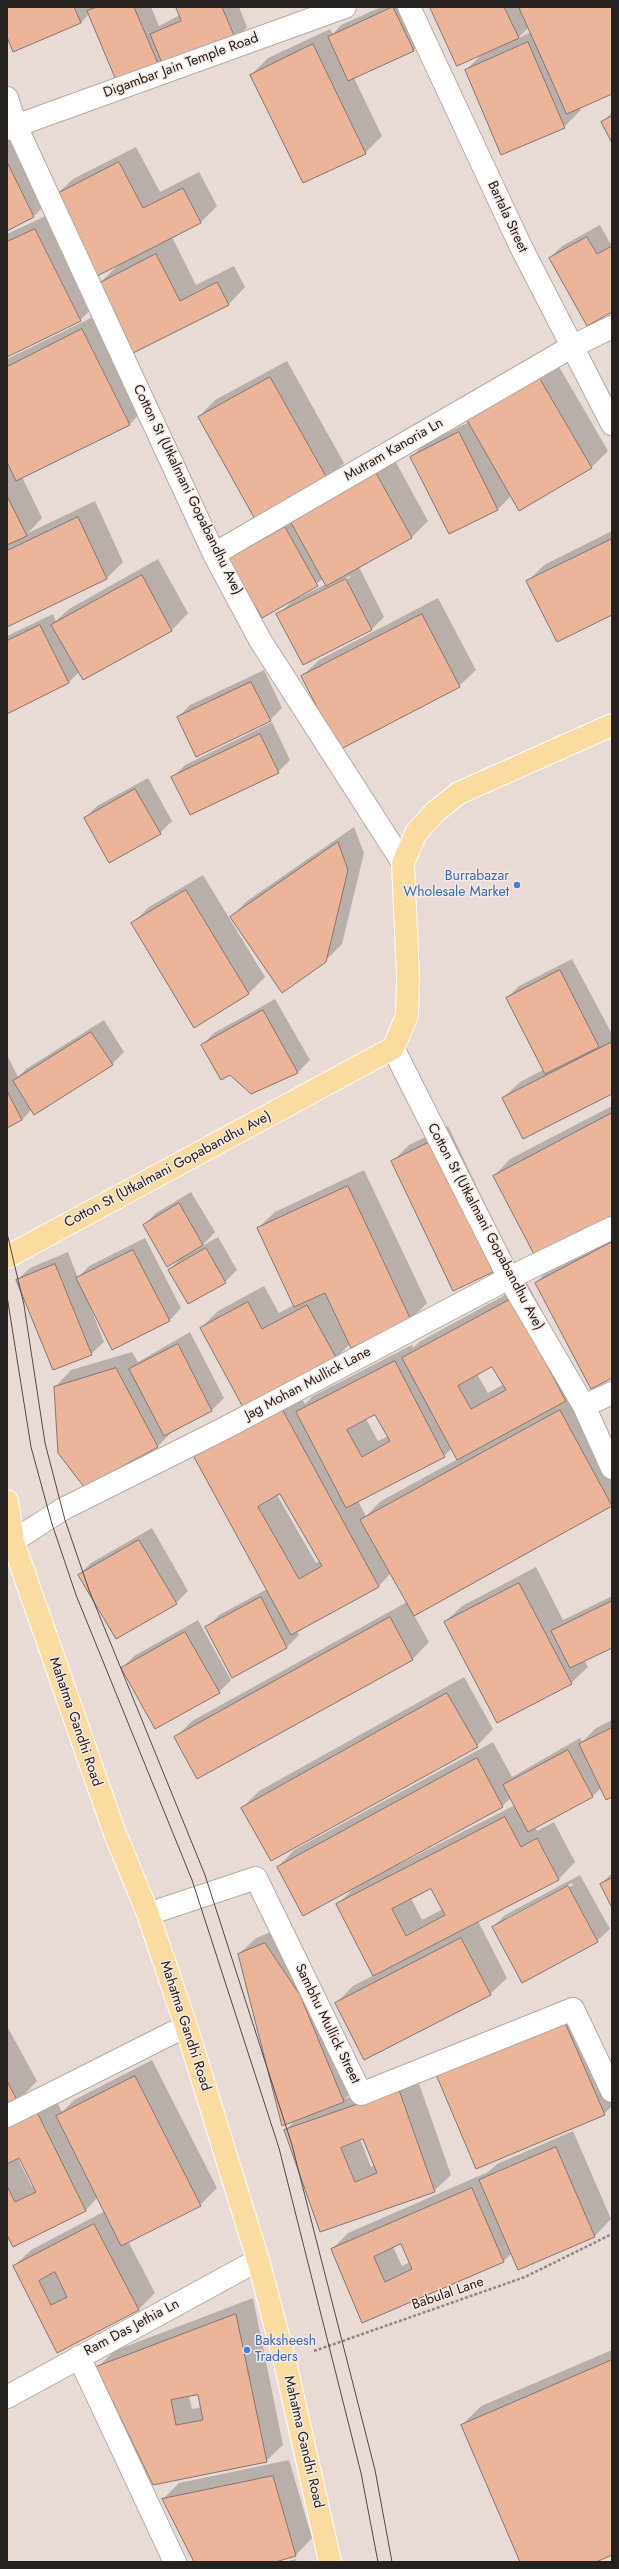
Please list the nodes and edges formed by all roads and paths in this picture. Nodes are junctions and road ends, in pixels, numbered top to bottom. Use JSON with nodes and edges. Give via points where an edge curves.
{"nodes":[{"id":1,"x":345,"y":7,"type":"edge"},
{"id":2,"x":409,"y":7,"type":"edge"},
{"id":3,"x":7,"y":98,"type":"edge"},
{"id":4,"x":12,"y":128,"type":"edge"},
{"id":5,"x":612,"y":326,"type":"edge"},
{"id":6,"x":573,"y":346,"type":"junction"},
{"id":7,"x":612,"y":424,"type":"edge"},
{"id":8,"x":214,"y":554,"type":"junction"},
{"id":9,"x":612,"y":725,"type":"edge"},
{"id":10,"x":403,"y":863,"type":"junction"},
{"id":11,"x":393,"y":1048,"type":"junction"},
{"id":12,"x":612,"y":1228,"type":"edge"},
{"id":13,"x":7,"y":1257,"type":"edge"},
{"id":14,"x":509,"y":1278,"type":"junction"},
{"id":15,"x":612,"y":1393,"type":"edge"},
{"id":16,"x":584,"y":1406,"type":"junction"},
{"id":17,"x":612,"y":1468,"type":"edge"},
{"id":18,"x":7,"y":1501,"type":"edge"},
{"id":19,"x":10,"y":1544,"type":"edge"},
{"id":20,"x":148,"y":1914,"type":"junction"},
{"id":21,"x":186,"y":2026,"type":"junction"},
{"id":22,"x":612,"y":2091,"type":"edge"},
{"id":23,"x":7,"y":2116,"type":"edge"},
{"id":24,"x":612,"y":2234,"type":"edge"},
{"id":25,"x":258,"y":2260,"type":"junction"},
{"id":26,"x":79,"y":2357,"type":"junction"},
{"id":27,"x":285,"y":2362,"type":"junction"},
{"id":28,"x":7,"y":2397,"type":"edge"},
{"id":29,"x":175,"y":2562,"type":"edge"},
{"id":30,"x":330,"y":2562,"type":"edge"}],
"edges":[{"from":1,"to":4,"type":"street","name":"Digambar Jain Temple Road"},
{"from":2,"to":6,"type":"street","name":"Bartala Street","via":[[520,245]]},
{"from":3,"to":4,"type":"street","name":"Cotton St (Utkalmani Gopabandhu Ave)"},
{"from":4,"to":8,"type":"street","name":"Cotton St (Utkalmani Gopabandhu Ave)"},
{"from":5,"to":6,"type":"street","name":"Mutram Kanoria Ln"},
{"from":6,"to":7,"type":"street","name":"Bartala Street"},
{"from":6,"to":8,"type":"street","name":"Mutram Kanoria Ln"},
{"from":8,"to":10,"type":"street","name":"Cotton St (Utkalmani Gopabandhu Ave)","via":[[260,640]]},
{"from":9,"to":10,"type":"main road","via":[[459,793],[435,812],[416,833]]},
{"from":10,"to":11,"type":"main road","via":[[408,976],[407,1016]]},
{"from":11,"to":13,"type":"main road","name":"Cotton St (Utkalmani Gopabandhu Ave)"},
{"from":11,"to":14,"type":"street","name":"Cotton St (Utkalmani Gopabandhu Ave)"},
{"from":12,"to":14,"type":"street","name":"Jag Mohan Mullick Lane"},
{"from":14,"to":16,"type":"street","name":"Cotton St (Utkalmani Gopabandhu Ave)"},
{"from":14,"to":19,"type":"street","name":"Jag Mohan Mullick Lane","via":[[221,1430],[63,1509]]},
{"from":15,"to":16,"type":"street"},
{"from":16,"to":17,"type":"street","name":"Cotton St (Utkalmani Gopabandhu Ave)"},
{"from":18,"to":19,"type":"main road","name":"Mahatma Gandhi Road"},
{"from":19,"to":20,"type":"main road","name":"Mahatma Gandhi Road","via":[[114,1831]]},
{"from":20,"to":21,"type":"main road","name":"Mahatma Gandhi Road"},
{"from":20,"to":22,"type":"street","name":"Sambhu Mullick Street","via":[[256,1878],[361,2094],[573,2009]]},
{"from":21,"to":23,"type":"street"},
{"from":21,"to":25,"type":"main road","name":"Mahatma Gandhi Road"},
{"from":24,"to":27,"type":"path","name":"Babulal Lane","via":[[525,2277]]},
{"from":25,"to":26,"type":"street","name":"Ram Das Jethia Ln"},
{"from":25,"to":27,"type":"main road","name":"Mahatma Gandhi Road"},
{"from":26,"to":28,"type":"street","name":"Ram Das Jethia Ln"},
{"from":26,"to":29,"type":"street"},
{"from":27,"to":30,"type":"main road","name":"Mahatma Gandhi Road"}]}
